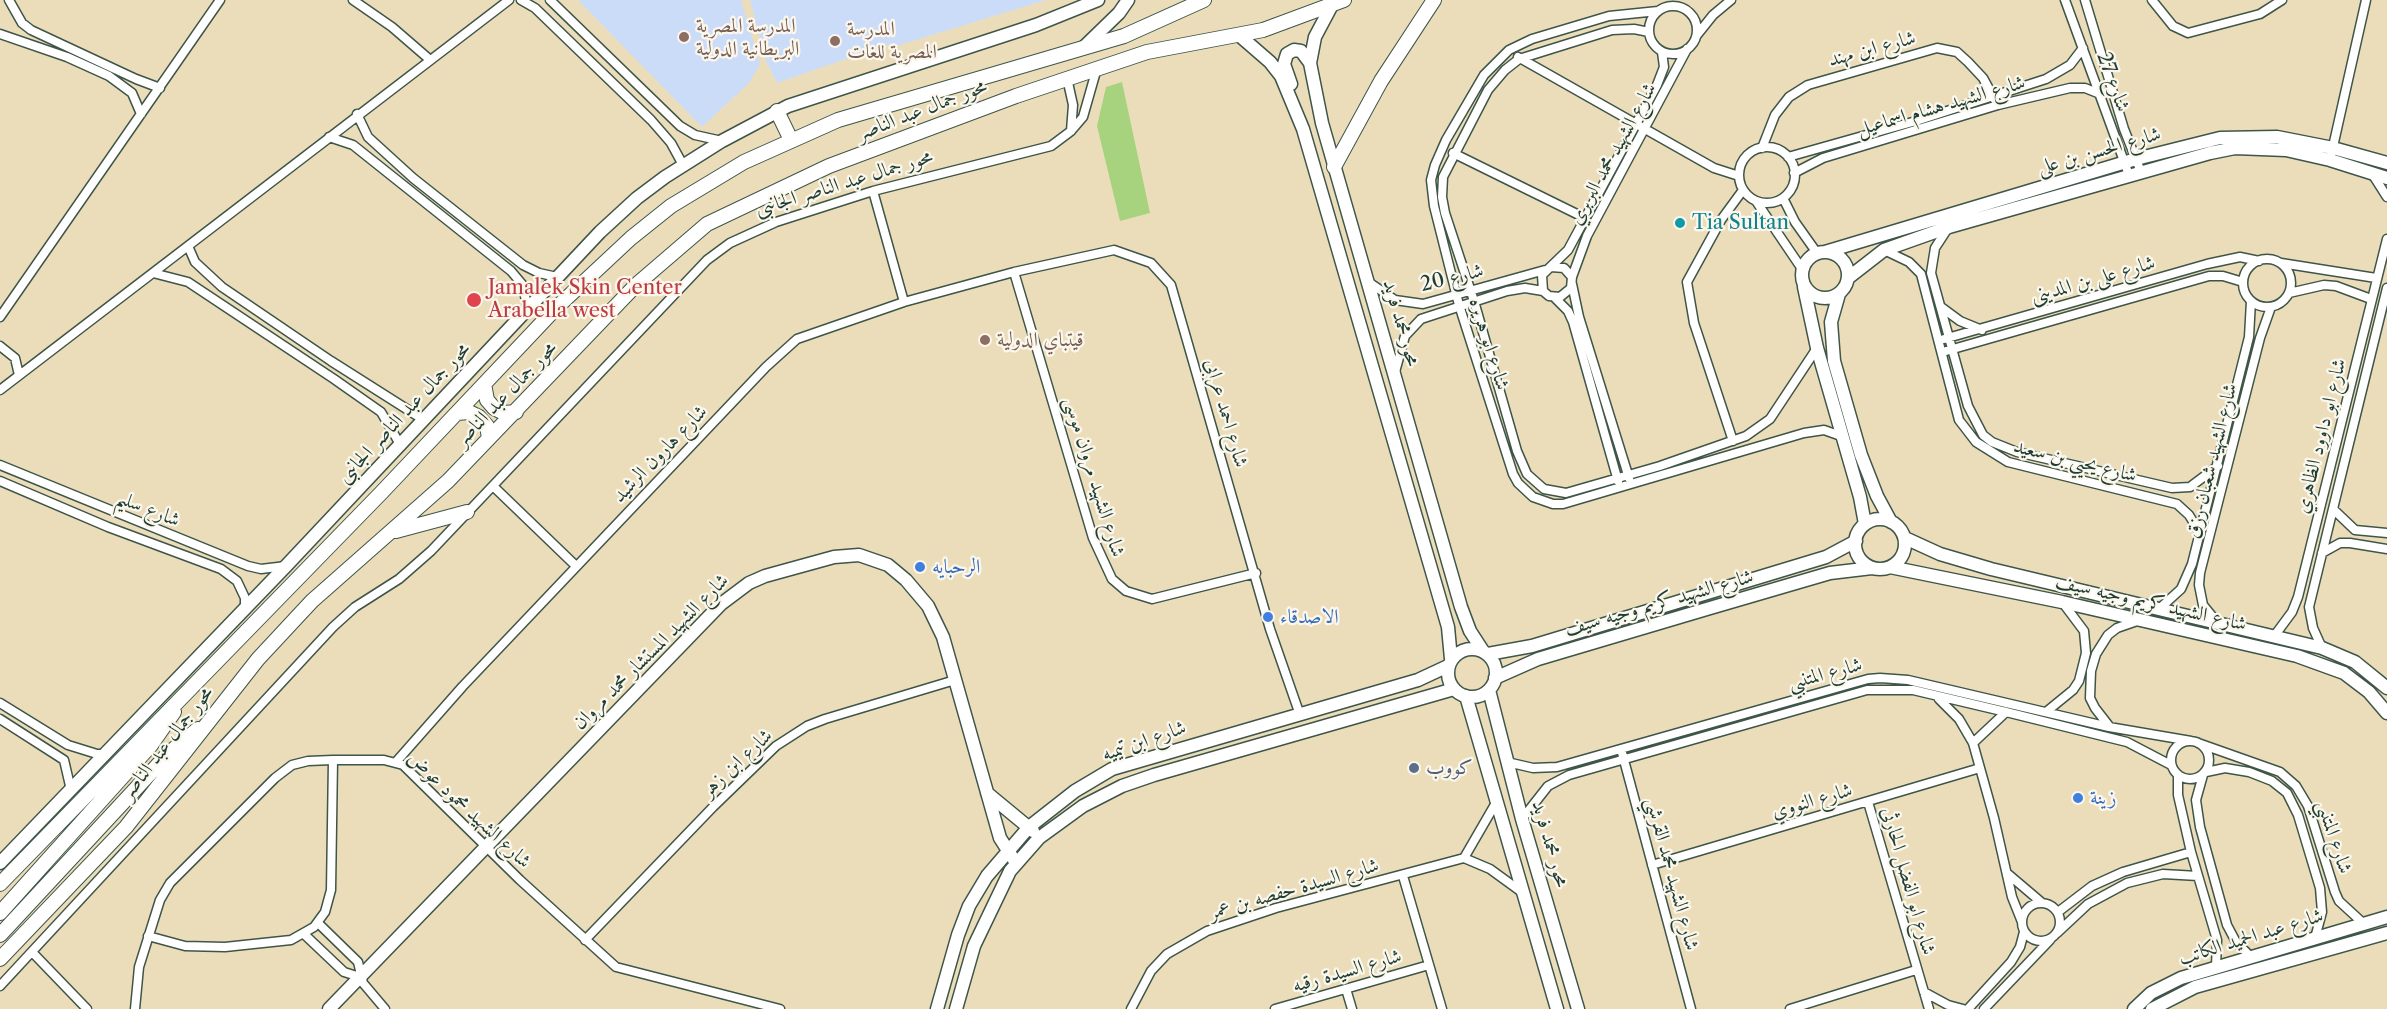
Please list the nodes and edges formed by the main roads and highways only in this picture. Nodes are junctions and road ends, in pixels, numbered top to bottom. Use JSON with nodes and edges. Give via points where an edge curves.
{"nodes":[{"id":1,"x":1204,"y":0,"type":"edge"},
{"id":2,"x":1434,"y":0,"type":"edge"},
{"id":3,"x":1338,"y":2,"type":"edge"},
{"id":4,"x":777,"y":111,"type":"road end"},
{"id":5,"x":790,"y":140,"type":"junction"},
{"id":6,"x":1334,"y":167,"type":"road end"},
{"id":7,"x":484,"y":384,"type":"junction"},
{"id":8,"x":516,"y":412,"type":"junction"},
{"id":9,"x":457,"y":413,"type":"junction"},
{"id":10,"x":489,"y":438,"type":"junction"},
{"id":11,"x":468,"y":512,"type":"road end"},
{"id":12,"x":391,"y":532,"type":"junction"},
{"id":13,"x":187,"y":690,"type":"junction"},
{"id":14,"x":208,"y":722,"type":"junction"},
{"id":15,"x":0,"y":884,"type":"edge"},
{"id":16,"x":0,"y":913,"type":"edge"},
{"id":17,"x":0,"y":935,"type":"edge"},
{"id":18,"x":0,"y":959,"type":"edge"}],
"edges":[{"from":1,"to":5,"type":"main road","name":"محور جمال عبد الناصر","via":[[1144,29],[838,120]]},
{"from":2,"to":6,"type":"main road","via":[[1381,81]]},
{"from":3,"to":8,"type":"main road","name":"محور جمال عبد الناصر","via":[[1240,36],[1160,49],[1067,78],[829,166],[707,224],[636,285]]},
{"from":4,"to":5,"type":"main road"},
{"from":5,"to":7,"type":"main road","name":"محور جمال عبد الناصر","via":[[700,186],[630,238],[570,293]]},
{"from":7,"to":8,"type":"main road","via":[[490,404],[499,411]]},
{"from":7,"to":9,"type":"main road","name":"محور جمال عبد الناصر"},
{"from":8,"to":10,"type":"main road","name":"محور جمال عبد الناصر"},
{"from":9,"to":10,"type":"main road","via":[[469,412],[479,417],[487,426]]},
{"from":9,"to":13,"type":"main road","name":"محور جمال عبد الناصر"},
{"from":10,"to":12,"type":"main road","name":"محور جمال عبد الناصر"},
{"from":11,"to":12,"type":"main road"},
{"from":12,"to":14,"type":"main road","name":"محور جمال عبد الناصر","via":[[312,601],[258,659]]},
{"from":13,"to":15,"type":"main road","name":"محور جمال عبد الناصر","via":[[112,758],[22,850]]},
{"from":13,"to":16,"type":"main road","via":[[151,746]]},
{"from":14,"to":17,"type":"main road","via":[[168,754]]},
{"from":14,"to":18,"type":"main road","name":"محور جمال عبد الناصر","via":[[126,827]]}]}
